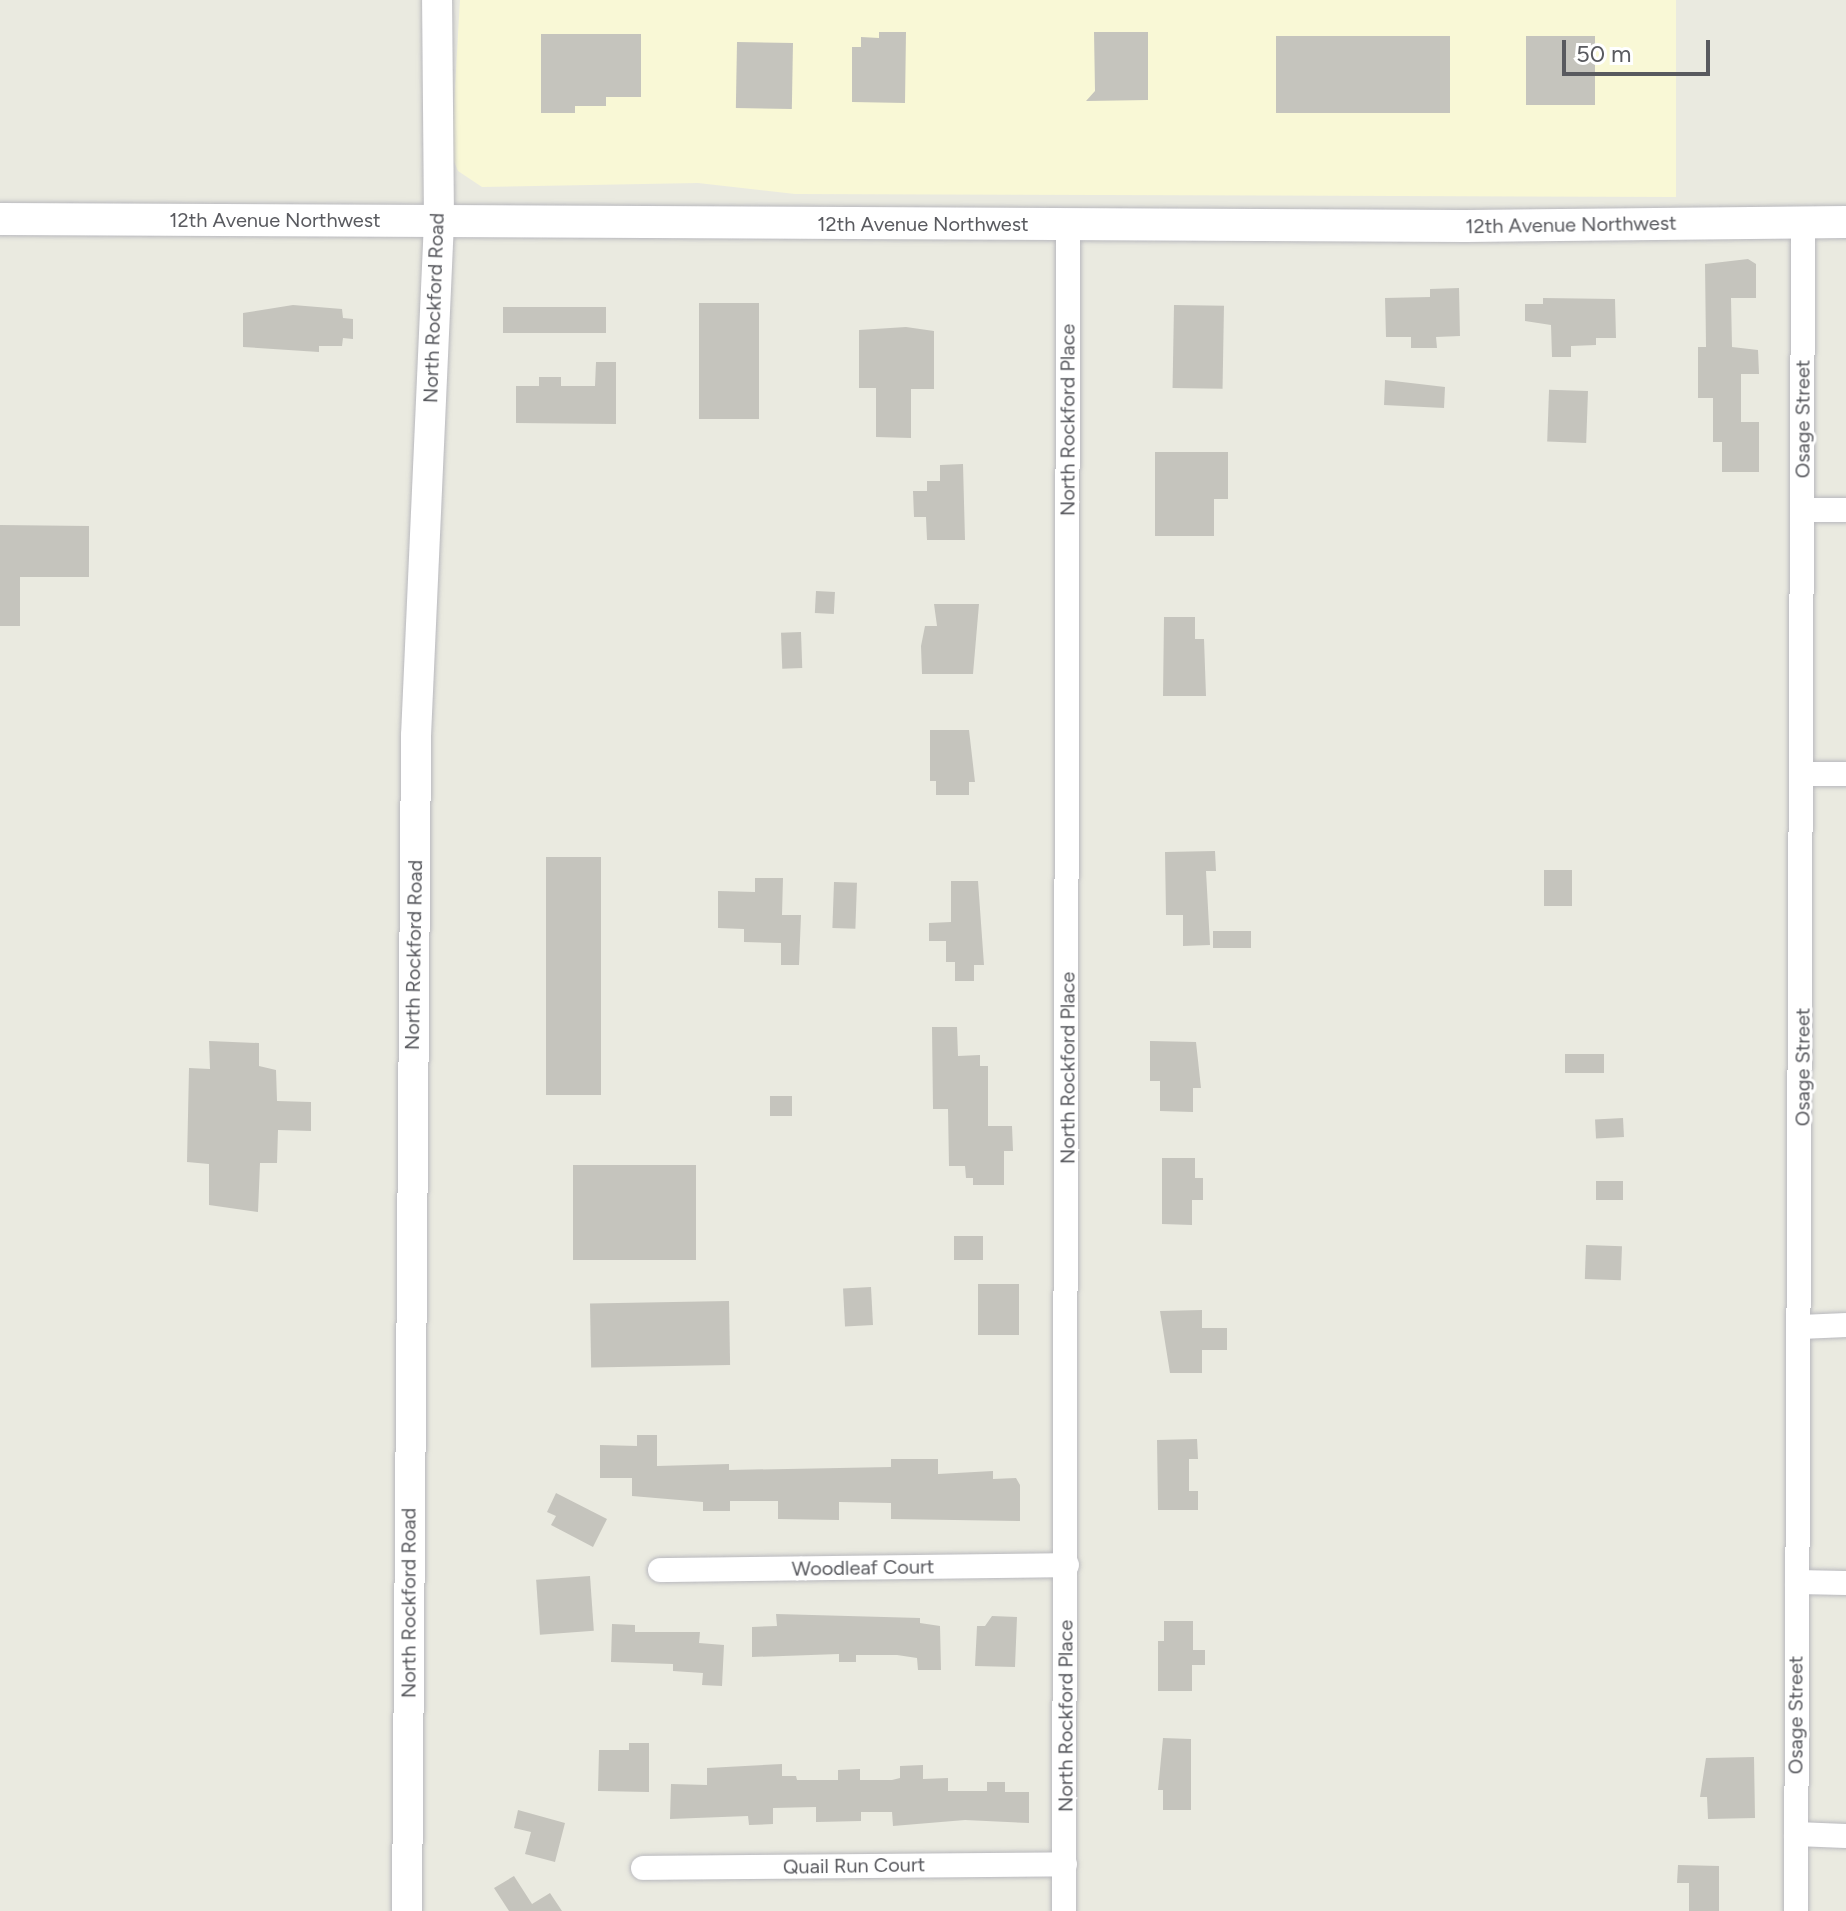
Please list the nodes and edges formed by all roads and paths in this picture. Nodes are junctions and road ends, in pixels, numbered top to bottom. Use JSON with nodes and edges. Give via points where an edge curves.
{"nodes":[{"id":1,"x":437,"y":0,"type":"edge"},
{"id":2,"x":0,"y":219,"type":"edge"},
{"id":3,"x":439,"y":221,"type":"junction"},
{"id":4,"x":1846,"y":222,"type":"edge"},
{"id":5,"x":1803,"y":223,"type":"junction"},
{"id":6,"x":1068,"y":225,"type":"junction"},
{"id":7,"x":1804,"y":510,"type":"junction"},
{"id":8,"x":1846,"y":510,"type":"edge"},
{"id":9,"x":1804,"y":774,"type":"junction"},
{"id":10,"x":1846,"y":774,"type":"edge"},
{"id":11,"x":1846,"y":1325,"type":"edge"},
{"id":12,"x":1801,"y":1327,"type":"junction"},
{"id":13,"x":1067,"y":1565,"type":"junction"},
{"id":14,"x":660,"y":1570,"type":"dead end"},
{"id":15,"x":1797,"y":1582,"type":"junction"},
{"id":16,"x":1846,"y":1583,"type":"edge"},
{"id":17,"x":1796,"y":1834,"type":"junction"},
{"id":18,"x":1846,"y":1836,"type":"edge"},
{"id":19,"x":1065,"y":1864,"type":"junction"},
{"id":20,"x":643,"y":1868,"type":"dead end"},
{"id":21,"x":407,"y":1911,"type":"edge"},
{"id":22,"x":1064,"y":1911,"type":"edge"},
{"id":23,"x":1796,"y":1911,"type":"edge"}],
"edges":[{"from":1,"to":3,"type":"street","name":"North Rockford Road"},
{"from":2,"to":3,"type":"main road","name":"12th Avenue Northwest"},
{"from":3,"to":6,"type":"main road","name":"12th Avenue Northwest"},
{"from":3,"to":21,"type":"street","name":"North Rockford Road","via":[[416,736]]},
{"from":4,"to":5,"type":"main road","name":"12th Avenue Northwest"},
{"from":5,"to":6,"type":"main road","name":"12th Avenue Northwest"},
{"from":5,"to":7,"type":"street","name":"Osage Street"},
{"from":6,"to":13,"type":"street","name":"North Rockford Place"},
{"from":7,"to":8,"type":"street"},
{"from":7,"to":9,"type":"street","name":"Osage Street"},
{"from":9,"to":10,"type":"street"},
{"from":9,"to":12,"type":"street","name":"Osage Street"},
{"from":11,"to":12,"type":"street"},
{"from":12,"to":15,"type":"street","name":"Osage Street"},
{"from":13,"to":14,"type":"street","name":"Woodleaf Court"},
{"from":13,"to":19,"type":"street","name":"North Rockford Place"},
{"from":15,"to":16,"type":"street"},
{"from":15,"to":17,"type":"street","name":"Osage Street"},
{"from":17,"to":18,"type":"street"},
{"from":17,"to":23,"type":"street","name":"Osage Street"},
{"from":19,"to":20,"type":"street","name":"Quail Run Court"},
{"from":19,"to":22,"type":"street","name":"North Rockford Place"}]}
